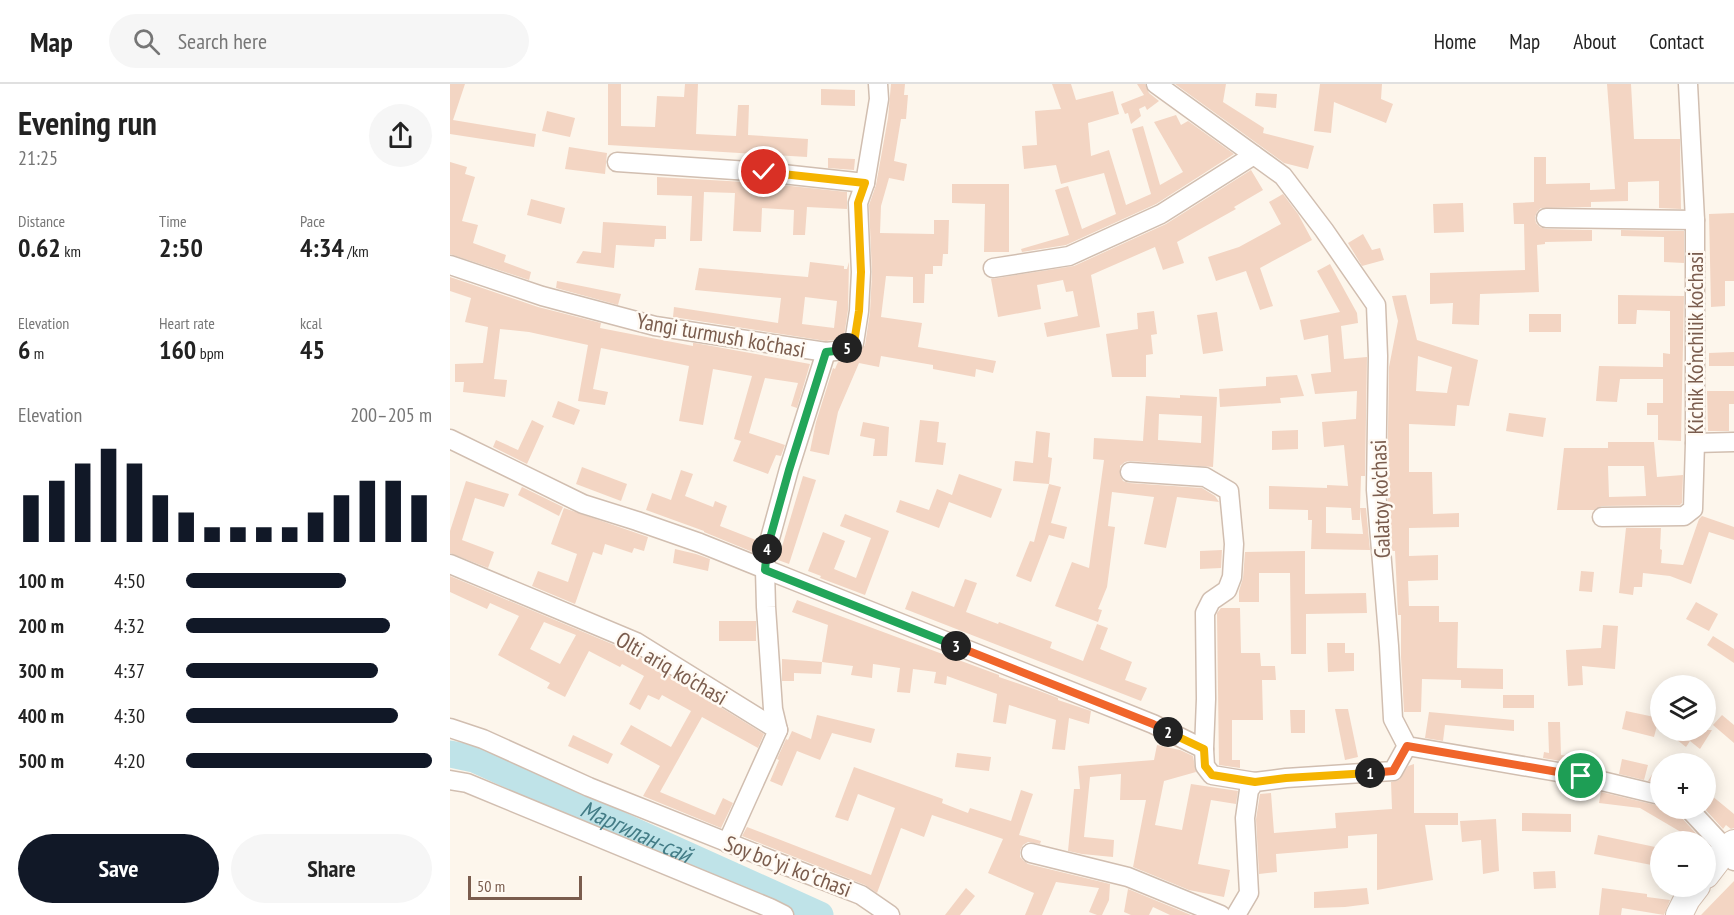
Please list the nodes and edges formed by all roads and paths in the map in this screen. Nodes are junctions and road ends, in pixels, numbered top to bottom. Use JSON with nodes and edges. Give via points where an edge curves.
{"nodes":[{"id":1,"x":878,"y":84,"type":"edge"},
{"id":2,"x":1156,"y":84,"type":"edge"},
{"id":3,"x":1688,"y":84,"type":"edge"},
{"id":4,"x":1254,"y":155,"type":"junction"},
{"id":5,"x":616,"y":162,"type":"dead end"},
{"id":6,"x":865,"y":183,"type":"junction"},
{"id":7,"x":1546,"y":218,"type":"dead end"},
{"id":8,"x":1695,"y":220,"type":"junction"},
{"id":9,"x":450,"y":265,"type":"edge"},
{"id":10,"x":993,"y":267,"type":"dead end"},
{"id":11,"x":826,"y":352,"type":"junction"},
{"id":12,"x":450,"y":439,"type":"edge"},
{"id":13,"x":1734,"y":442,"type":"edge"},
{"id":14,"x":1695,"y":443,"type":"junction"},
{"id":15,"x":1130,"y":472,"type":"dead end"},
{"id":16,"x":1602,"y":517,"type":"dead end"},
{"id":17,"x":450,"y":564,"type":"edge"},
{"id":18,"x":765,"y":570,"type":"junction"},
{"id":19,"x":450,"y":728,"type":"edge"},
{"id":20,"x":778,"y":730,"type":"junction"},
{"id":21,"x":1407,"y":746,"type":"junction"},
{"id":22,"x":1204,"y":749,"type":"junction"},
{"id":23,"x":450,"y":780,"type":"edge"},
{"id":24,"x":1255,"y":782,"type":"junction"},
{"id":25,"x":1650,"y":793,"type":"edge"},
{"id":26,"x":1699,"y":819,"type":"edge"},
{"id":27,"x":727,"y":843,"type":"junction"},
{"id":28,"x":1731,"y":851,"type":"edge"},
{"id":29,"x":1031,"y":853,"type":"dead end"},
{"id":30,"x":1716,"y":865,"type":"edge"},
{"id":31,"x":1689,"y":897,"type":"edge"},
{"id":32,"x":784,"y":915,"type":"edge"},
{"id":33,"x":890,"y":915,"type":"edge"},
{"id":34,"x":1221,"y":915,"type":"edge"},
{"id":35,"x":1236,"y":915,"type":"edge"},
{"id":36,"x":1680,"y":915,"type":"edge"}],
"edges":[{"from":1,"to":6,"type":"street","name":"Yangi turmush ko'chasi"},
{"from":2,"to":4,"type":"street","name":"Galatoy ko'chasi"},
{"from":3,"to":8,"type":"street","name":"Kichik Ko‘nchilik ko‘chasi"},
{"from":4,"to":10,"type":"street","via":[[1161,214],[1069,256]]},
{"from":4,"to":21,"type":"street","name":"Galatoy ko'chasi","via":[[1283,176],[1376,305],[1376,490],[1393,719]]},
{"from":5,"to":6,"type":"street"},
{"from":6,"to":11,"type":"street","name":"Yangi turmush ko'chasi","via":[[858,203],[861,272],[854,343],[844,350]]},
{"from":7,"to":8,"type":"street"},
{"from":8,"to":14,"type":"street","name":"Kichik Ko‘nchilik ko‘chasi"},
{"from":9,"to":11,"type":"street","name":"Yangi turmush ko'chasi","via":[[542,296],[655,326]]},
{"from":11,"to":18,"type":"street","via":[[789,470]]},
{"from":12,"to":18,"type":"street","via":[[583,504]]},
{"from":13,"to":14,"type":"street"},
{"from":14,"to":16,"type":"street","name":"Kichik Ko‘nchilik ko‘chasi","via":[[1693,509],[1684,516]]},
{"from":15,"to":22,"type":"street","via":[[1205,477],[1229,491],[1234,544],[1232,577],[1227,590],[1211,601],[1205,613]]},
{"from":17,"to":20,"type":"street","name":"Olti ariq ko'chasi","via":[[636,642]]},
{"from":18,"to":20,"type":"street","via":[[773,709]]},
{"from":18,"to":22,"type":"street","via":[[1153,724]]},
{"from":19,"to":27,"type":"street","name":"Soy boʻyi koʻchasi"},
{"from":20,"to":27,"type":"street"},
{"from":21,"to":24,"type":"street","via":[[1393,771]]},
{"from":21,"to":25,"type":"street","via":[[1581,776]]},
{"from":22,"to":24,"type":"street","via":[[1205,766],[1212,775]]},
{"from":23,"to":32,"type":"street","via":[[467,783]]},
{"from":24,"to":35,"type":"street","via":[[1249,790],[1245,818],[1249,893]]},
{"from":26,"to":28,"type":"street"},
{"from":27,"to":33,"type":"street","name":"Soy boʻyi koʻchasi","via":[[861,895]]},
{"from":28,"to":30,"type":"street"},
{"from":29,"to":34,"type":"street","via":[[1128,877]]},
{"from":31,"to":36,"type":"street"}]}
